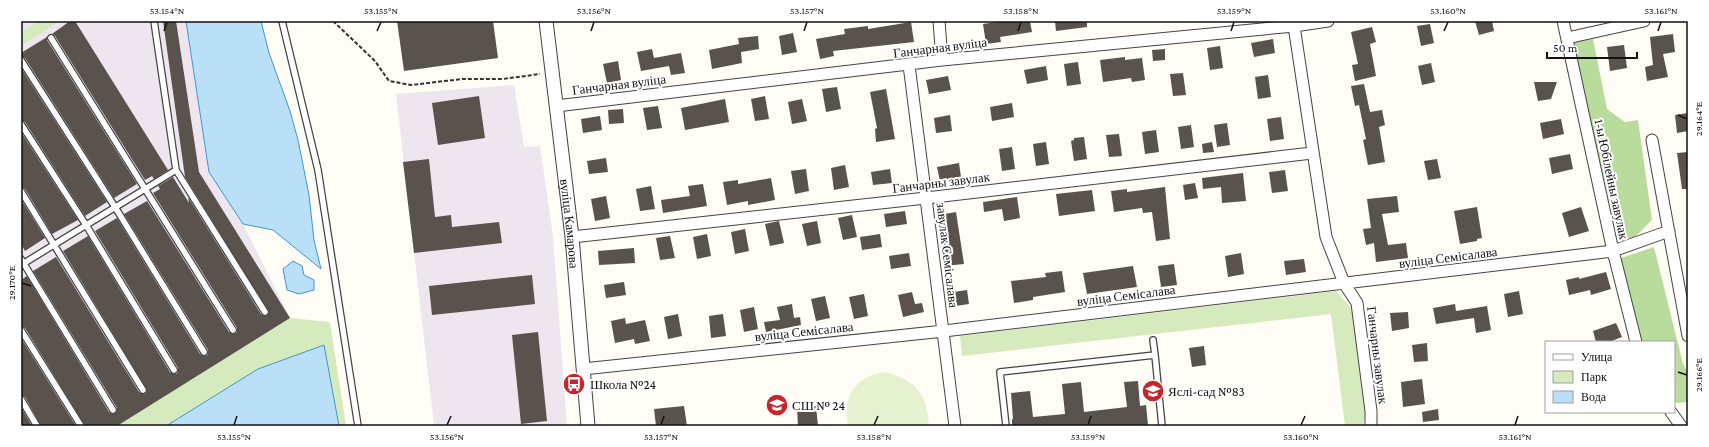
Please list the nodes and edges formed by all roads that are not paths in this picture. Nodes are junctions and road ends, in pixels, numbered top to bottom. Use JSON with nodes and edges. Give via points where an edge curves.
{"nodes":[{"id":1,"x":154,"y":21,"type":"edge"},
{"id":2,"x":282,"y":21,"type":"edge"},
{"id":3,"x":546,"y":21,"type":"edge"},
{"id":4,"x":939,"y":21,"type":"edge"},
{"id":5,"x":1328,"y":21,"type":"edge"},
{"id":6,"x":1563,"y":21,"type":"edge"},
{"id":7,"x":1644,"y":21,"type":"edge"},
{"id":8,"x":1293,"y":23,"type":"edge"},
{"id":9,"x":51,"y":38,"type":"dead end"},
{"id":10,"x":1567,"y":38,"type":"junction"},
{"id":11,"x":21,"y":60,"type":"edge"},
{"id":12,"x":942,"y":60,"type":"junction"},
{"id":13,"x":909,"y":65,"type":"junction"},
{"id":14,"x":556,"y":106,"type":"junction"},
{"id":15,"x":21,"y":124,"type":"edge"},
{"id":16,"x":1652,"y":140,"type":"dead end"},
{"id":17,"x":1312,"y":152,"type":"junction"},
{"id":18,"x":176,"y":170,"type":"junction"},
{"id":19,"x":146,"y":188,"type":"junction"},
{"id":20,"x":21,"y":191,"type":"edge"},
{"id":21,"x":926,"y":198,"type":"junction"},
{"id":22,"x":115,"y":207,"type":"junction"},
{"id":23,"x":86,"y":225,"type":"junction"},
{"id":24,"x":1669,"y":231,"type":"junction"},
{"id":25,"x":572,"y":237,"type":"junction"},
{"id":26,"x":55,"y":244,"type":"junction"},
{"id":27,"x":1613,"y":251,"type":"junction"},
{"id":28,"x":22,"y":262,"type":"edge"},
{"id":29,"x":1344,"y":283,"type":"junction"},
{"id":30,"x":265,"y":312,"type":"dead end"},
{"id":31,"x":21,"y":330,"type":"edge"},
{"id":32,"x":234,"y":330,"type":"dead end"},
{"id":33,"x":944,"y":331,"type":"junction"},
{"id":34,"x":1688,"y":336,"type":"edge"},
{"id":35,"x":1153,"y":340,"type":"dead end"},
{"id":36,"x":1636,"y":341,"type":"edge"},
{"id":37,"x":204,"y":352,"type":"dead end"},
{"id":38,"x":1155,"y":355,"type":"junction"},
{"id":39,"x":583,"y":369,"type":"junction"},
{"id":40,"x":174,"y":370,"type":"dead end"},
{"id":41,"x":143,"y":390,"type":"dead end"},
{"id":42,"x":21,"y":399,"type":"edge"},
{"id":43,"x":113,"y":410,"type":"dead end"},
{"id":44,"x":1672,"y":413,"type":"edge"},
{"id":45,"x":37,"y":426,"type":"edge"},
{"id":46,"x":81,"y":426,"type":"edge"},
{"id":47,"x":358,"y":426,"type":"edge"},
{"id":48,"x":588,"y":426,"type":"edge"},
{"id":49,"x":955,"y":426,"type":"edge"},
{"id":50,"x":1006,"y":426,"type":"edge"},
{"id":51,"x":1162,"y":426,"type":"edge"},
{"id":52,"x":1371,"y":426,"type":"edge"},
{"id":53,"x":1681,"y":426,"type":"edge"}],
"edges":[{"from":1,"to":18,"type":"lane"},
{"from":2,"to":47,"type":"lane","via":[[318,170]]},
{"from":3,"to":14,"type":"street","name":"вуліца Камарова"},
{"from":4,"to":12,"type":"street"},
{"from":5,"to":8,"type":"street","name":"Ганчарная вуліца"},
{"from":6,"to":10,"type":"street","name":"1-ы Юбілейны завулак"},
{"from":7,"to":10,"type":"street"},
{"from":8,"to":12,"type":"street","name":"Ганчарная вуліца"},
{"from":8,"to":17,"type":"street","name":"Ганчарны завулак"},
{"from":9,"to":19,"type":"lane"},
{"from":10,"to":27,"type":"street","name":"1-ы Юбілейны завулак"},
{"from":11,"to":22,"type":"lane"},
{"from":12,"to":13,"type":"street","name":"Ганчарная вуліца"},
{"from":13,"to":14,"type":"street","name":"Ганчарная вуліца"},
{"from":13,"to":21,"type":"street","name":"завулак Семісалава"},
{"from":14,"to":25,"type":"street","name":"вуліца Камарова"},
{"from":15,"to":23,"type":"lane"},
{"from":16,"to":24,"type":"street"},
{"from":17,"to":21,"type":"street","name":"Ганчарны завулак"},
{"from":17,"to":29,"type":"street","name":"Ганчарны завулак","via":[[1326,238]]},
{"from":18,"to":19,"type":"lane"},
{"from":18,"to":30,"type":"lane"},
{"from":19,"to":22,"type":"lane"},
{"from":19,"to":32,"type":"lane"},
{"from":20,"to":26,"type":"lane"},
{"from":21,"to":25,"type":"street","name":"Ганчарны завулак"},
{"from":21,"to":33,"type":"street","name":"завулак Семісалава"},
{"from":22,"to":23,"type":"lane"},
{"from":22,"to":37,"type":"lane"},
{"from":23,"to":26,"type":"lane"},
{"from":23,"to":40,"type":"lane"},
{"from":24,"to":27,"type":"street","name":"вуліца Семісалава"},
{"from":24,"to":34,"type":"street"},
{"from":25,"to":39,"type":"street","name":"вуліца Камарова"},
{"from":26,"to":28,"type":"lane"},
{"from":26,"to":41,"type":"lane"},
{"from":27,"to":29,"type":"street","name":"вуліца Семісалава"},
{"from":27,"to":36,"type":"street","name":"1-ы Юбілейны завулак"},
{"from":28,"to":43,"type":"lane"},
{"from":29,"to":33,"type":"street","name":"вуліца Семісалава"},
{"from":29,"to":52,"type":"street","name":"Ганчарны завулак","via":[[1357,303]]},
{"from":31,"to":46,"type":"lane"},
{"from":33,"to":39,"type":"street","name":"вуліца Семісалава"},
{"from":33,"to":49,"type":"street","name":"завулак Семісалава"},
{"from":35,"to":38,"type":"lane"},
{"from":38,"to":50,"type":"lane","via":[[1000,372]]},
{"from":38,"to":51,"type":"lane"},
{"from":39,"to":48,"type":"street","name":"вуліца Камарова"},
{"from":42,"to":45,"type":"lane"},
{"from":44,"to":53,"type":"street"}]}
